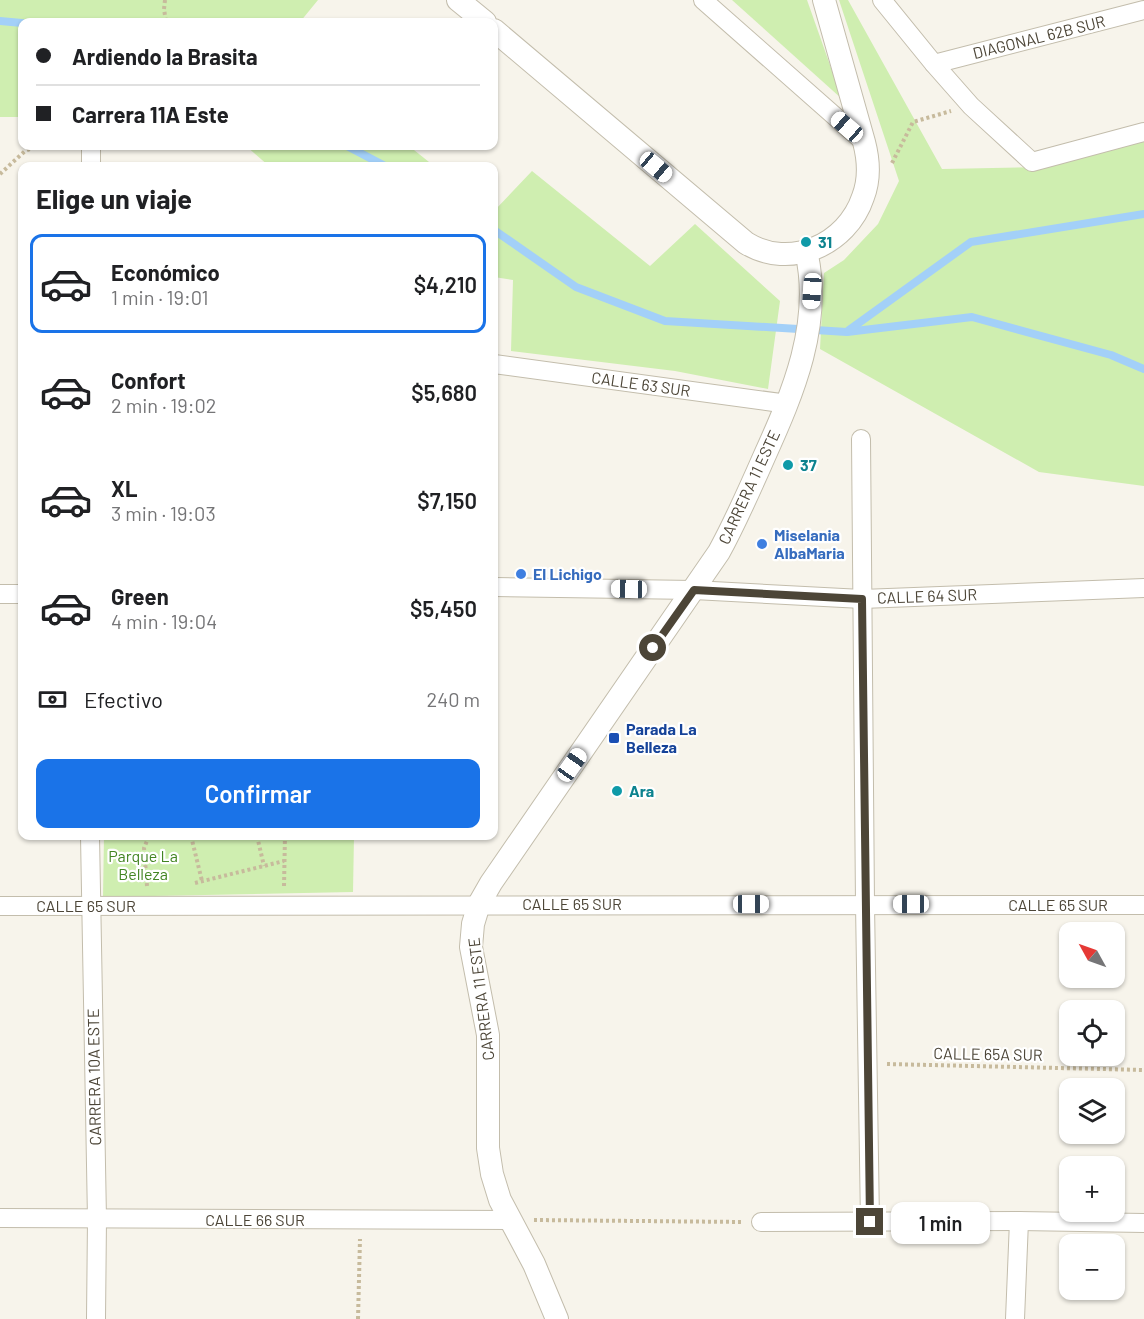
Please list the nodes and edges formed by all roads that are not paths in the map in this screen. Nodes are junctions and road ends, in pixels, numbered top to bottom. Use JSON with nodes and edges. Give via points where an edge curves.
{"nodes":[{"id":1,"x":458,"y":0,"type":"edge"},
{"id":2,"x":703,"y":0,"type":"edge"},
{"id":3,"x":824,"y":0,"type":"edge"},
{"id":4,"x":882,"y":0,"type":"edge"},
{"id":5,"x":1144,"y":10,"type":"edge"},
{"id":6,"x":479,"y":18,"type":"edge"},
{"id":7,"x":498,"y":33,"type":"edge"},
{"id":8,"x":934,"y":64,"type":"junction"},
{"id":9,"x":1144,"y":132,"type":"edge"},
{"id":10,"x":864,"y":142,"type":"junction"},
{"id":11,"x":806,"y":251,"type":"junction"},
{"id":12,"x":498,"y":365,"type":"edge"},
{"id":13,"x":788,"y":404,"type":"junction"},
{"id":14,"x":861,"y":439,"type":"dead end"},
{"id":15,"x":498,"y":587,"type":"edge"},
{"id":16,"x":1144,"y":588,"type":"edge"},
{"id":17,"x":694,"y":590,"type":"junction"},
{"id":18,"x":0,"y":594,"type":"edge"},
{"id":19,"x":18,"y":594,"type":"edge"},
{"id":20,"x":862,"y":599,"type":"junction"},
{"id":21,"x":90,"y":840,"type":"edge"},
{"id":22,"x":479,"y":904,"type":"junction"},
{"id":23,"x":865,"y":904,"type":"junction"},
{"id":24,"x":1144,"y":905,"type":"edge"},
{"id":25,"x":0,"y":906,"type":"edge"},
{"id":26,"x":91,"y":906,"type":"junction"},
{"id":27,"x":0,"y":1218,"type":"edge"},
{"id":28,"x":97,"y":1219,"type":"junction"},
{"id":29,"x":510,"y":1220,"type":"junction"},
{"id":30,"x":1019,"y":1221,"type":"junction"},
{"id":31,"x":760,"y":1222,"type":"road end"},
{"id":32,"x":870,"y":1222,"type":"junction"},
{"id":33,"x":1144,"y":1223,"type":"edge"},
{"id":34,"x":96,"y":1319,"type":"edge"},
{"id":35,"x":557,"y":1319,"type":"edge"},
{"id":36,"x":1015,"y":1319,"type":"edge"}],
"edges":[{"from":1,"to":6,"type":"street"},
{"from":2,"to":10,"type":"street"},
{"from":3,"to":10,"type":"street"},
{"from":4,"to":8,"type":"street"},
{"from":5,"to":8,"type":"street","name":"DIAGONAL 62B SUR"},
{"from":7,"to":11,"type":"street","via":[[746,243],[771,254]]},
{"from":8,"to":9,"type":"street","via":[[971,106],[1032,162]]},
{"from":10,"to":11,"type":"street","via":[[868,156],[867,185],[856,212],[832,238]]},
{"from":11,"to":13,"type":"street","name":"CARRERA 11 ESTE","via":[[811,272],[810,312],[799,374]]},
{"from":12,"to":13,"type":"street","name":"CALLE 63 SUR"},
{"from":13,"to":17,"type":"street","name":"CARRERA 11 ESTE","via":[[742,509]]},
{"from":14,"to":20,"type":"street"},
{"from":15,"to":17,"type":"street","name":"CALLE 64 SUR"},
{"from":16,"to":20,"type":"street","name":"CALLE 64 SUR"},
{"from":17,"to":20,"type":"street","name":"CALLE 64 SUR"},
{"from":17,"to":22,"type":"street","name":"CARRERA 11 ESTE"},
{"from":18,"to":19,"type":"street"},
{"from":20,"to":23,"type":"street"},
{"from":21,"to":26,"type":"street","name":"CARRERA 10A ESTE"},
{"from":22,"to":23,"type":"street","name":"CALLE 65 SUR"},
{"from":22,"to":26,"type":"street","name":"CALLE 65 SUR"},
{"from":22,"to":29,"type":"street","name":"CARRERA 11 ESTE","via":[[471,947],[488,1035],[488,1148],[492,1174]]},
{"from":23,"to":24,"type":"street","name":"CALLE 65 SUR"},
{"from":23,"to":32,"type":"street"},
{"from":25,"to":26,"type":"street","name":"CALLE 65 SUR"},
{"from":26,"to":28,"type":"street","name":"CARRERA 10A ESTE"},
{"from":27,"to":28,"type":"street","name":"CALLE 66 SUR"},
{"from":28,"to":29,"type":"street","name":"CALLE 66 SUR"},
{"from":28,"to":34,"type":"street","name":"CARRERA 10A ESTE"},
{"from":29,"to":35,"type":"street","name":"CARRERA 11 ESTE"},
{"from":30,"to":32,"type":"street"},
{"from":30,"to":33,"type":"street"},
{"from":30,"to":36,"type":"street"},
{"from":31,"to":32,"type":"street"}]}
